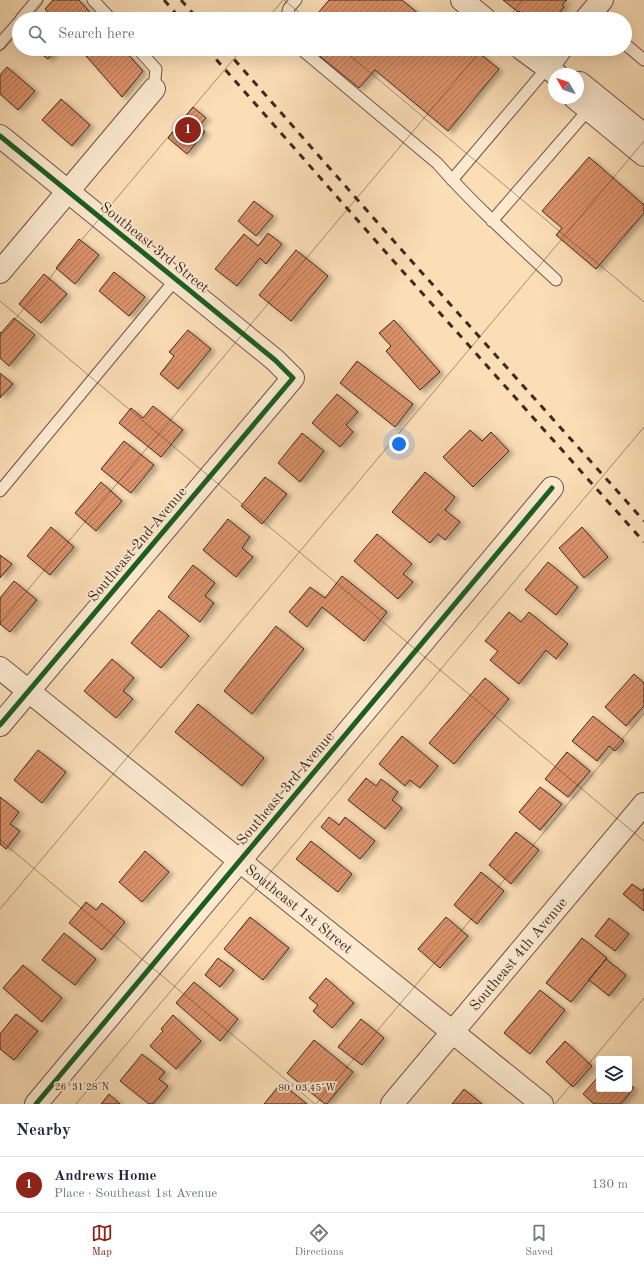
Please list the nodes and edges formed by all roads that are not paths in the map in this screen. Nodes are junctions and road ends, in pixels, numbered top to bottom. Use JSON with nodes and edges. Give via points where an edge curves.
{"nodes":[{"id":1,"x":38,"y":0,"type":"edge"},
{"id":2,"x":94,"y":0,"type":"edge"},
{"id":3,"x":296,"y":0,"type":"edge"},
{"id":4,"x":462,"y":0,"type":"edge"},
{"id":5,"x":27,"y":12,"type":"edge"},
{"id":6,"x":104,"y":12,"type":"edge"},
{"id":7,"x":288,"y":12,"type":"edge"},
{"id":8,"x":477,"y":12,"type":"edge"},
{"id":9,"x":12,"y":30,"type":"edge"},
{"id":10,"x":0,"y":44,"type":"edge"},
{"id":11,"x":632,"y":50,"type":"edge"},
{"id":12,"x":144,"y":56,"type":"edge"},
{"id":13,"x":308,"y":56,"type":"edge"},
{"id":14,"x":531,"y":56,"type":"edge"},
{"id":15,"x":558,"y":56,"type":"edge"},
{"id":16,"x":644,"y":60,"type":"edge"},
{"id":17,"x":552,"y":68,"type":"edge"},
{"id":18,"x":548,"y":69,"type":"edge"},
{"id":19,"x":548,"y":74,"type":"edge"},
{"id":20,"x":584,"y":86,"type":"edge"},
{"id":21,"x":154,"y":89,"type":"joint"},
{"id":22,"x":582,"y":104,"type":"edge"},
{"id":23,"x":644,"y":135,"type":"edge"},
{"id":24,"x":0,"y":136,"type":"edge"},
{"id":25,"x":644,"y":155,"type":"edge"},
{"id":26,"x":452,"y":180,"type":"junction"},
{"id":27,"x":68,"y":192,"type":"junction"},
{"id":28,"x":492,"y":221,"type":"junction"},
{"id":29,"x":0,"y":272,"type":"edge"},
{"id":30,"x":176,"y":279,"type":"junction"},
{"id":31,"x":556,"y":280,"type":"dead end"},
{"id":32,"x":293,"y":378,"type":"joint"},
{"id":33,"x":552,"y":488,"type":"dead end"},
{"id":34,"x":0,"y":491,"type":"edge"},
{"id":35,"x":0,"y":668,"type":"edge"},
{"id":36,"x":28,"y":691,"type":"junction"},
{"id":37,"x":0,"y":725,"type":"edge"},
{"id":38,"x":644,"y":804,"type":"edge"},
{"id":39,"x":240,"y":861,"type":"junction"},
{"id":40,"x":452,"y":1032,"type":"junction"},
{"id":41,"x":36,"y":1104,"type":"edge"},
{"id":42,"x":392,"y":1104,"type":"edge"},
{"id":43,"x":542,"y":1104,"type":"edge"}],
"edges":[{"from":1,"to":5,"type":"lane"},
{"from":2,"to":6,"type":"lane"},
{"from":3,"to":7,"type":"lane"},
{"from":4,"to":8,"type":"street"},
{"from":9,"to":10,"type":"lane"},
{"from":11,"to":16,"type":"lane"},
{"from":12,"to":21,"type":"lane","via":[[156,69]]},
{"from":13,"to":26,"type":"lane","via":[[437,163]]},
{"from":14,"to":18,"type":"street"},
{"from":15,"to":17,"type":"street"},
{"from":19,"to":26,"type":"lane"},
{"from":20,"to":23,"type":"street"},
{"from":21,"to":27,"type":"street"},
{"from":22,"to":25,"type":"street"},
{"from":22,"to":28,"type":"lane"},
{"from":24,"to":27,"type":"street","name":"Southeast 3rd Street"},
{"from":26,"to":28,"type":"lane"},
{"from":27,"to":29,"type":"street"},
{"from":27,"to":30,"type":"street","name":"Southeast 3rd Street"},
{"from":28,"to":31,"type":"lane"},
{"from":30,"to":32,"type":"street","name":"Southeast 3rd Street","via":[[275,360]]},
{"from":30,"to":34,"type":"lane"},
{"from":32,"to":36,"type":"street","name":"Southeast 2nd Avenue"},
{"from":33,"to":39,"type":"street","name":"Southeast 3rd Avenue"},
{"from":35,"to":36,"type":"street","name":"Southeast 1st Street"},
{"from":36,"to":37,"type":"street","name":"Southeast 2nd Avenue"},
{"from":36,"to":39,"type":"street","name":"Southeast 1st Street"},
{"from":38,"to":40,"type":"street","name":"Southeast 4th Avenue"},
{"from":39,"to":40,"type":"street","name":"Southeast 1st Street"},
{"from":39,"to":41,"type":"street","name":"Southeast 3rd Avenue"},
{"from":40,"to":42,"type":"street","name":"Southeast 4th Avenue"},
{"from":40,"to":43,"type":"street","name":"Southeast 1st Street"}]}
